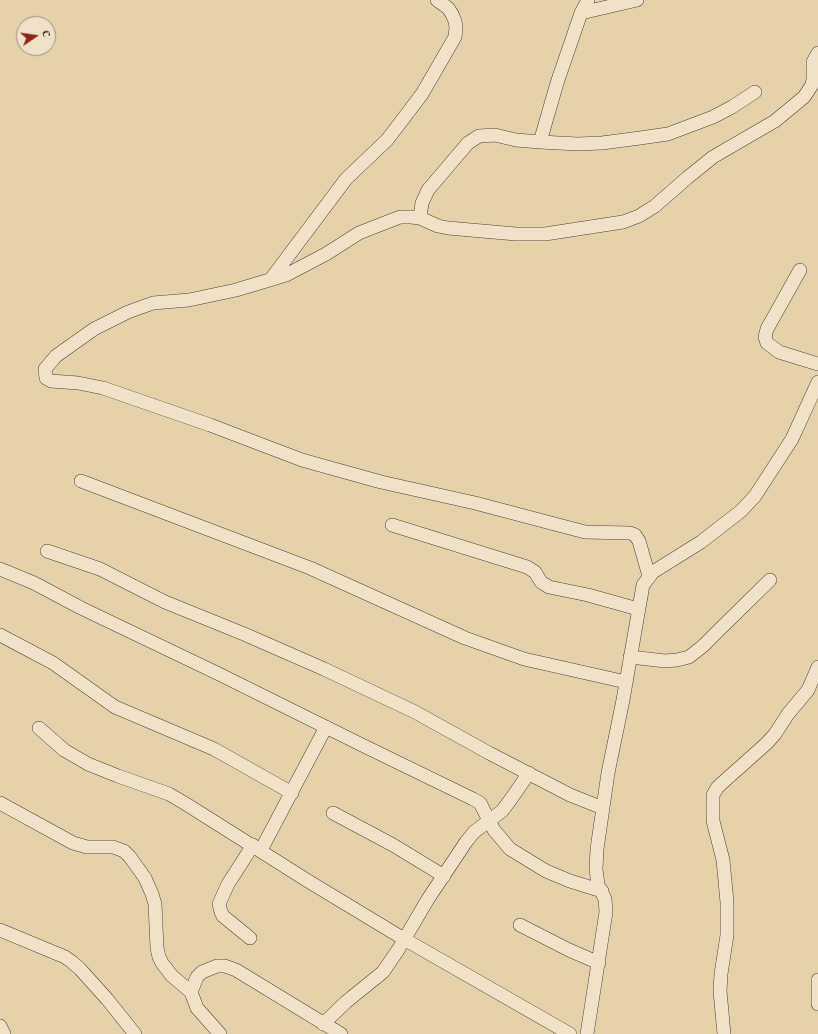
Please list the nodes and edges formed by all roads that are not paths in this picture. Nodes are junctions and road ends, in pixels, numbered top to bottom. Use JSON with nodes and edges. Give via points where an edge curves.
{"nodes":[{"id":1,"x":437,"y":0,"type":"edge"},
{"id":2,"x":588,"y":0,"type":"edge"},
{"id":3,"x":637,"y":0,"type":"edge"},
{"id":4,"x":581,"y":13,"type":"junction"},
{"id":5,"x":818,"y":53,"type":"edge"},
{"id":6,"x":755,"y":92,"type":"dead end"},
{"id":7,"x":540,"y":142,"type":"junction"},
{"id":8,"x":420,"y":218,"type":"junction"},
{"id":9,"x":800,"y":270,"type":"dead end"},
{"id":10,"x":271,"y":279,"type":"junction"},
{"id":11,"x":818,"y":364,"type":"edge"},
{"id":12,"x":818,"y":382,"type":"edge"},
{"id":13,"x":81,"y":481,"type":"dead end"},
{"id":14,"x":392,"y":525,"type":"dead end"},
{"id":15,"x":47,"y":552,"type":"dead end"},
{"id":16,"x":0,"y":569,"type":"edge"},
{"id":17,"x":649,"y":576,"type":"junction"},
{"id":18,"x":770,"y":580,"type":"dead end"},
{"id":19,"x":638,"y":608,"type":"junction"},
{"id":20,"x":0,"y":635,"type":"edge"},
{"id":21,"x":630,"y":657,"type":"junction"},
{"id":22,"x":818,"y":667,"type":"edge"},
{"id":23,"x":626,"y":682,"type":"junction"},
{"id":24,"x":326,"y":727,"type":"junction"},
{"id":25,"x":39,"y":728,"type":"dead end"},
{"id":26,"x":529,"y":773,"type":"junction"},
{"id":27,"x":292,"y":793,"type":"junction"},
{"id":28,"x":0,"y":803,"type":"edge"},
{"id":29,"x":603,"y":808,"type":"junction"},
{"id":30,"x":333,"y":813,"type":"dead end"},
{"id":31,"x":489,"y":821,"type":"junction"},
{"id":32,"x":257,"y":848,"type":"junction"},
{"id":33,"x":444,"y":876,"type":"junction"},
{"id":34,"x":602,"y":891,"type":"junction"},
{"id":35,"x":520,"y":925,"type":"dead end"},
{"id":36,"x":0,"y":930,"type":"edge"},
{"id":37,"x":250,"y":938,"type":"dead end"},
{"id":38,"x":404,"y":939,"type":"junction"},
{"id":39,"x":599,"y":963,"type":"junction"},
{"id":40,"x":818,"y":980,"type":"edge"},
{"id":41,"x":191,"y":992,"type":"junction"},
{"id":42,"x":818,"y":1004,"type":"edge"},
{"id":43,"x":323,"y":1024,"type":"junction"},
{"id":44,"x":0,"y":1026,"type":"edge"},
{"id":45,"x":4,"y":1034,"type":"edge"},
{"id":46,"x":135,"y":1034,"type":"edge"},
{"id":47,"x":220,"y":1034,"type":"edge"},
{"id":48,"x":341,"y":1034,"type":"edge"},
{"id":49,"x":570,"y":1034,"type":"edge"},
{"id":50,"x":587,"y":1034,"type":"edge"},
{"id":51,"x":724,"y":1034,"type":"edge"}],
"edges":[{"from":1,"to":10,"type":"street","via":[[452,14],[455,21],[455,37],[422,94],[387,140],[346,179]]},
{"from":2,"to":4,"type":"street"},
{"from":3,"to":4,"type":"street"},
{"from":4,"to":7,"type":"street","via":[[556,83]]},
{"from":5,"to":8,"type":"street","via":[[813,62],[812,85],[804,97],[775,121],[713,157],[655,206],[639,216],[623,222],[545,234],[448,228]]},
{"from":6,"to":7,"type":"street","via":[[713,117],[668,134],[602,143]]},
{"from":7,"to":8,"type":"street","via":[[495,135],[473,138],[428,190],[422,203]]},
{"from":8,"to":10,"type":"street","via":[[400,217],[359,233],[286,275]]},
{"from":9,"to":11,"type":"street","via":[[765,337],[779,352]]},
{"from":10,"to":17,"type":"street","via":[[189,300],[153,303],[128,312],[94,329],[56,356],[45,369],[46,378],[55,382],[103,388],[302,460],[381,482],[585,532],[630,533],[640,541]]},
{"from":12,"to":17,"type":"street","via":[[792,439],[755,496],[722,527]]},
{"from":13,"to":23,"type":"street","via":[[310,568],[465,638],[524,659]]},
{"from":14,"to":19,"type":"street","via":[[527,567],[549,587]]},
{"from":15,"to":26,"type":"street","via":[[100,568],[165,602],[324,669],[415,712]]},
{"from":16,"to":24,"type":"street","via":[[34,583]]},
{"from":17,"to":19,"type":"street","via":[[643,585]]},
{"from":18,"to":21,"type":"street","via":[[689,657],[665,661]]},
{"from":19,"to":21,"type":"street"},
{"from":20,"to":27,"type":"street","via":[[54,663],[115,707],[225,755]]},
{"from":21,"to":23,"type":"street"},
{"from":22,"to":51,"type":"street","via":[[808,690],[775,734],[721,784],[713,795],[713,820],[723,860],[727,902],[728,925],[720,991]]},
{"from":23,"to":29,"type":"street"},
{"from":24,"to":27,"type":"street"},
{"from":24,"to":31,"type":"street","via":[[473,799],[483,808]]},
{"from":25,"to":32,"type":"street","via":[[64,750],[88,764],[169,794]]},
{"from":26,"to":29,"type":"street","via":[[570,795]]},
{"from":26,"to":31,"type":"street","via":[[502,810]]},
{"from":27,"to":32,"type":"street"},
{"from":28,"to":41,"type":"street","via":[[73,843],[87,847],[113,847],[124,851],[145,878],[152,894],[159,957],[172,976]]},
{"from":29,"to":34,"type":"street","via":[[596,869],[598,885]]},
{"from":30,"to":33,"type":"street"},
{"from":31,"to":33,"type":"street","via":[[474,832]]},
{"from":31,"to":34,"type":"street","via":[[499,838],[510,849],[546,871]]},
{"from":32,"to":37,"type":"street","via":[[228,884],[219,904],[223,916]]},
{"from":32,"to":38,"type":"street"},
{"from":33,"to":38,"type":"street"},
{"from":34,"to":39,"type":"street","via":[[606,912]]},
{"from":35,"to":39,"type":"street"},
{"from":36,"to":46,"type":"street","via":[[72,962],[108,999]]},
{"from":38,"to":43,"type":"street","via":[[383,972]]},
{"from":38,"to":49,"type":"street"},
{"from":39,"to":50,"type":"street"},
{"from":40,"to":42,"type":"street"},
{"from":41,"to":43,"type":"street","via":[[202,972],[217,966],[225,966],[236,970]]},
{"from":41,"to":47,"type":"street","via":[[197,1008]]},
{"from":43,"to":48,"type":"street"},
{"from":44,"to":45,"type":"street"}]}
